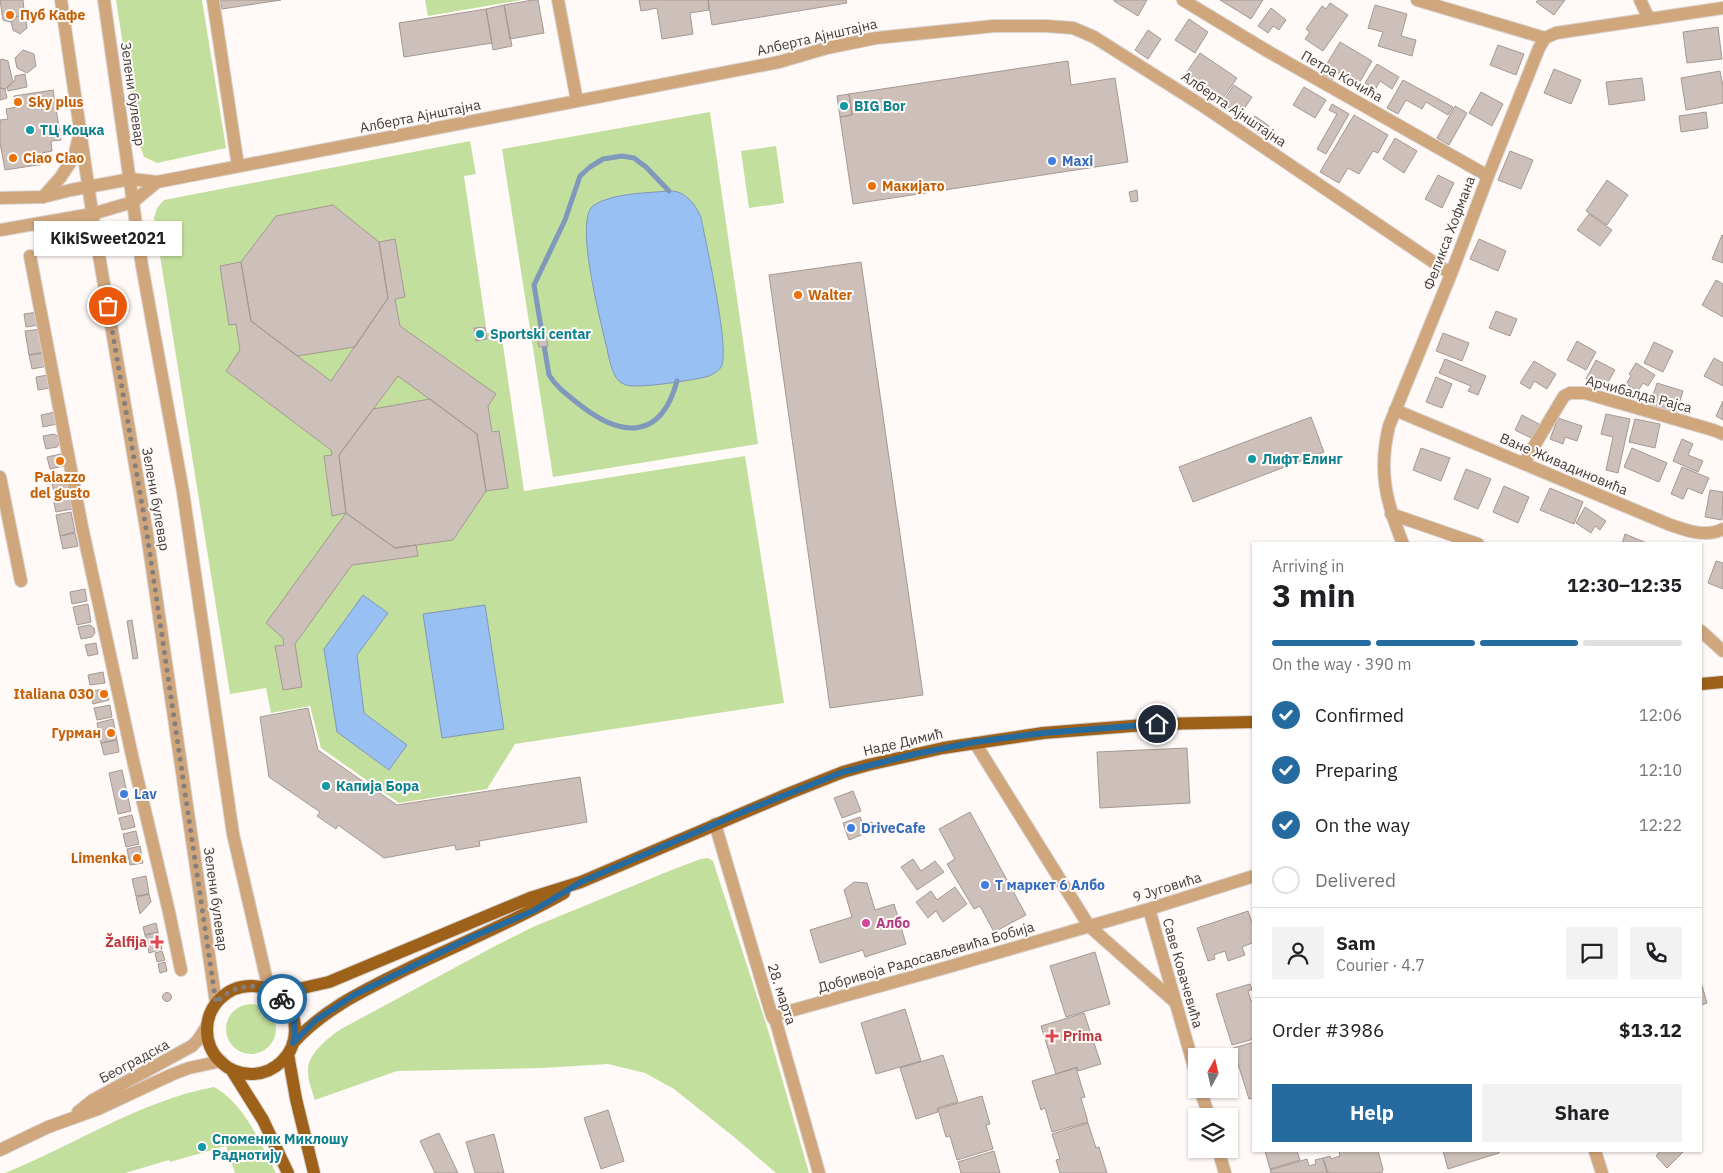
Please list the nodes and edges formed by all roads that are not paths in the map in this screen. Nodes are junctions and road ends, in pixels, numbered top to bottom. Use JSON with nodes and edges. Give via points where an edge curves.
{"nodes":[{"id":1,"x":61,"y":0,"type":"edge"},
{"id":2,"x":104,"y":0,"type":"edge"},
{"id":3,"x":213,"y":0,"type":"edge"},
{"id":4,"x":558,"y":0,"type":"edge"},
{"id":5,"x":1183,"y":0,"type":"edge"},
{"id":6,"x":1417,"y":0,"type":"edge"},
{"id":7,"x":1640,"y":0,"type":"edge"},
{"id":8,"x":1723,"y":8,"type":"edge"},
{"id":9,"x":1649,"y":19,"type":"junction"},
{"id":10,"x":1545,"y":38,"type":"junction"},
{"id":11,"x":577,"y":101,"type":"junction"},
{"id":12,"x":80,"y":131,"type":"junction"},
{"id":13,"x":238,"y":166,"type":"junction"},
{"id":14,"x":1488,"y":176,"type":"junction"},
{"id":15,"x":131,"y":180,"type":"junction"},
{"id":16,"x":157,"y":182,"type":"junction"},
{"id":17,"x":88,"y":187,"type":"junction"},
{"id":18,"x":43,"y":197,"type":"junction"},
{"id":19,"x":0,"y":198,"type":"edge"},
{"id":20,"x":133,"y":202,"type":"junction"},
{"id":21,"x":92,"y":214,"type":"junction"},
{"id":22,"x":49,"y":222,"type":"junction"},
{"id":23,"x":0,"y":230,"type":"edge"},
{"id":24,"x":98,"y":252,"type":"junction"},
{"id":25,"x":30,"y":256,"type":"dead end"},
{"id":26,"x":1451,"y":274,"type":"junction"},
{"id":27,"x":1395,"y":410,"type":"junction"},
{"id":28,"x":1723,"y":434,"type":"edge"},
{"id":29,"x":1524,"y":463,"type":"junction"},
{"id":30,"x":0,"y":477,"type":"edge"},
{"id":31,"x":1391,"y":514,"type":"junction"},
{"id":32,"x":1723,"y":529,"type":"edge"},
{"id":33,"x":1402,"y":542,"type":"edge"},
{"id":34,"x":1472,"y":542,"type":"edge"},
{"id":35,"x":21,"y":581,"type":"dead end"},
{"id":36,"x":1702,"y":633,"type":"edge"},
{"id":37,"x":1723,"y":651,"type":"edge"},
{"id":38,"x":1723,"y":682,"type":"edge"},
{"id":39,"x":1702,"y":684,"type":"edge"},
{"id":40,"x":1252,"y":722,"type":"edge"},
{"id":41,"x":975,"y":742,"type":"junction"},
{"id":42,"x":715,"y":824,"type":"junction"},
{"id":43,"x":1252,"y":877,"type":"edge"},
{"id":44,"x":581,"y":882,"type":"junction"},
{"id":45,"x":1149,"y":909,"type":"junction"},
{"id":46,"x":1089,"y":926,"type":"junction"},
{"id":47,"x":180,"y":970,"type":"dead end"},
{"id":48,"x":273,"y":992,"type":"junction"},
{"id":49,"x":216,"y":1003,"type":"junction"},
{"id":50,"x":1176,"y":1003,"type":"junction"},
{"id":51,"x":772,"y":1016,"type":"junction"},
{"id":52,"x":207,"y":1026,"type":"junction"},
{"id":53,"x":1189,"y":1048,"type":"edge"},
{"id":54,"x":291,"y":1049,"type":"junction"},
{"id":55,"x":226,"y":1065,"type":"junction"},
{"id":56,"x":71,"y":1118,"type":"junction"},
{"id":57,"x":0,"y":1150,"type":"edge"},
{"id":58,"x":1595,"y":1152,"type":"edge"},
{"id":59,"x":1221,"y":1158,"type":"edge"},
{"id":60,"x":288,"y":1173,"type":"edge"},
{"id":61,"x":314,"y":1173,"type":"edge"},
{"id":62,"x":819,"y":1173,"type":"edge"},
{"id":63,"x":1225,"y":1173,"type":"edge"},
{"id":64,"x":1602,"y":1173,"type":"edge"}],
"edges":[{"from":1,"to":12,"type":"street","name":"Зелени булевар"},
{"from":2,"to":15,"type":"street","name":"Зелени булевар"},
{"from":3,"to":13,"type":"street"},
{"from":4,"to":11,"type":"street"},
{"from":5,"to":14,"type":"street","name":"Петра Кочића"},
{"from":6,"to":10,"type":"street"},
{"from":7,"to":9,"type":"street"},
{"from":8,"to":9,"type":"street"},
{"from":9,"to":10,"type":"street","via":[[1571,30]]},
{"from":10,"to":14,"type":"street","name":"Феликса Хофмана"},
{"from":11,"to":13,"type":"street","name":"Алберта Ајнштајна"},
{"from":11,"to":26,"type":"street","name":"Алберта Ајнштајна","via":[[779,62],[876,38],[994,26],[1073,28],[1094,37],[1195,101]]},
{"from":12,"to":17,"type":"street","name":"Зелени булевар"},
{"from":12,"to":18,"type":"street","via":[[74,156]]},
{"from":13,"to":16,"type":"street","name":"Алберта Ајнштајна"},
{"from":14,"to":26,"type":"street","name":"Феликса Хофмана"},
{"from":15,"to":16,"type":"street"},
{"from":15,"to":17,"type":"street"},
{"from":15,"to":20,"type":"street","name":"Зелени булевар"},
{"from":16,"to":20,"type":"street"},
{"from":17,"to":18,"type":"street"},
{"from":17,"to":21,"type":"street","name":"Зелени булевар"},
{"from":18,"to":19,"type":"street"},
{"from":20,"to":21,"type":"street"},
{"from":20,"to":48,"type":"street","name":"Зелени булевар","via":[[183,492],[233,834]]},
{"from":21,"to":22,"type":"street"},
{"from":21,"to":24,"type":"street","name":"Зелени булевар"},
{"from":22,"to":23,"type":"street"},
{"from":22,"to":24,"type":"street","via":[[82,239]]},
{"from":24,"to":49,"type":"street","name":"Зелени булевар","via":[[147,534]]},
{"from":25,"to":47,"type":"street","via":[[82,527]]},
{"from":26,"to":27,"type":"street","name":"Феликса Хофмана"},
{"from":27,"to":29,"type":"street","name":"Ване Живадиновића"},
{"from":27,"to":31,"type":"street","name":"Феликса Хофмана","via":[[1384,444],[1383,464]]},
{"from":28,"to":29,"type":"street","name":"Арчибалда Рајса","via":[[1585,393],[1570,393],[1564,396]]},
{"from":29,"to":32,"type":"street","name":"Ване Живадиновића","via":[[1686,531],[1702,534]]},
{"from":30,"to":35,"type":"street"},
{"from":31,"to":33,"type":"street","name":"Феликса Хофмана"},
{"from":31,"to":34,"type":"street"},
{"from":36,"to":37,"type":"street"},
{"from":38,"to":39,"type":"main road"},
{"from":40,"to":41,"type":"main road","name":"Наде Димић","via":[[1157,724]]},
{"from":41,"to":42,"type":"main road","name":"Наде Димић","via":[[843,772]]},
{"from":41,"to":46,"type":"street"},
{"from":42,"to":44,"type":"main road","name":"Наде Димић"},
{"from":42,"to":51,"type":"street","name":"28. марта"},
{"from":43,"to":45,"type":"street","name":"9 Југовића"},
{"from":44,"to":48,"type":"main road","via":[[530,898],[329,982]]},
{"from":44,"to":54,"type":"main road","via":[[533,911],[354,995],[316,1020]]},
{"from":45,"to":46,"type":"street","name":"9 Југовића"},
{"from":45,"to":50,"type":"street","name":"Саве Ковачевића"},
{"from":46,"to":50,"type":"street"},
{"from":46,"to":51,"type":"street","name":"Добривоја Радосављевића Бобија"},
{"from":48,"to":49,"type":"main road","via":[[255,986],[240,987]]},
{"from":48,"to":54,"type":"main road","via":[[292,1013],[295,1025]]},
{"from":49,"to":52,"type":"main road"},
{"from":50,"to":53,"type":"street","name":"Саве Ковачевића"},
{"from":51,"to":62,"type":"street","name":"28. марта"},
{"from":52,"to":55,"type":"main road","via":[[210,1045]]},
{"from":52,"to":56,"type":"street","name":"Београдска","via":[[192,1046],[93,1100]]},
{"from":54,"to":55,"type":"main road","via":[[272,1068],[259,1073],[244,1073]]},
{"from":54,"to":61,"type":"main road","via":[[296,1099]]},
{"from":55,"to":56,"type":"street","name":"Београдска","via":[[181,1071]]},
{"from":55,"to":60,"type":"main road","via":[[263,1120]]},
{"from":56,"to":57,"type":"street","name":"Београдска"},
{"from":58,"to":64,"type":"street"},
{"from":59,"to":63,"type":"street"}]}
